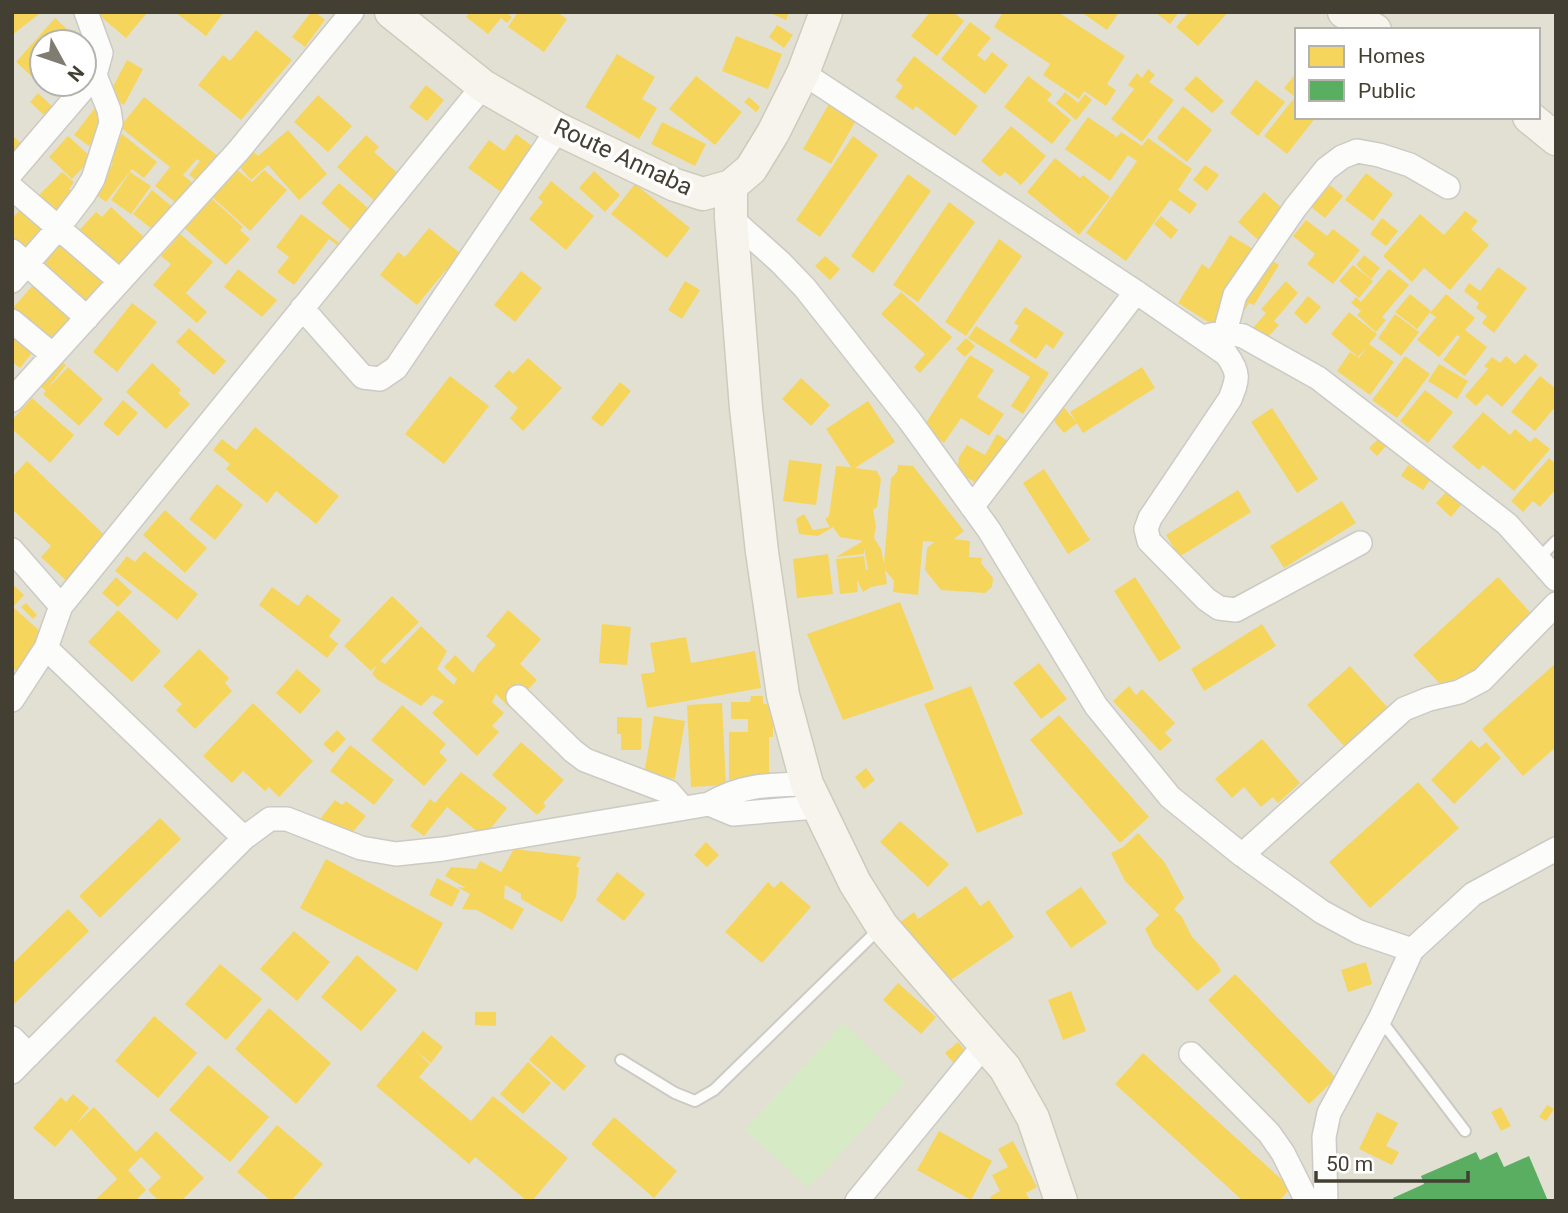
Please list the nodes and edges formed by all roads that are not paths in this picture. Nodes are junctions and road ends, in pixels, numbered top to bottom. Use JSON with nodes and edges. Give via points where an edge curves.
{"nodes":[{"id":1,"x":352,"y":12,"type":"edge"},
{"id":2,"x":391,"y":12,"type":"edge"},
{"id":3,"x":826,"y":12,"type":"edge"},
{"id":4,"x":1344,"y":12,"type":"edge"},
{"id":5,"x":1372,"y":28,"type":"edge"},
{"id":6,"x":98,"y":45,"type":"edge"},
{"id":7,"x":98,"y":64,"type":"edge"},
{"id":8,"x":803,"y":73,"type":"junction"},
{"id":9,"x":98,"y":82,"type":"edge"},
{"id":10,"x":483,"y":86,"type":"junction"},
{"id":11,"x":75,"y":98,"type":"edge"},
{"id":12,"x":1531,"y":119,"type":"edge"},
{"id":13,"x":558,"y":129,"type":"junction"},
{"id":14,"x":1556,"y":139,"type":"edge"},
{"id":15,"x":12,"y":172,"type":"edge"},
{"id":16,"x":731,"y":186,"type":"junction"},
{"id":17,"x":1448,"y":187,"type":"dead end"},
{"id":18,"x":12,"y":188,"type":"edge"},
{"id":19,"x":731,"y":218,"type":"junction"},
{"id":20,"x":59,"y":228,"type":"junction"},
{"id":21,"x":17,"y":265,"type":"edge"},
{"id":22,"x":120,"y":281,"type":"junction"},
{"id":23,"x":1136,"y":292,"type":"junction"},
{"id":24,"x":302,"y":308,"type":"junction"},
{"id":25,"x":87,"y":318,"type":"junction"},
{"id":26,"x":12,"y":321,"type":"edge"},
{"id":27,"x":1214,"y":334,"type":"junction"},
{"id":28,"x":53,"y":355,"type":"junction"},
{"id":29,"x":16,"y":389,"type":"edge"},
{"id":30,"x":972,"y":507,"type":"junction"},
{"id":31,"x":1556,"y":541,"type":"edge"},
{"id":32,"x":1360,"y":543,"type":"dead end"},
{"id":33,"x":12,"y":551,"type":"edge"},
{"id":34,"x":1539,"y":558,"type":"junction"},
{"id":35,"x":1556,"y":579,"type":"edge"},
{"id":36,"x":1556,"y":604,"type":"edge"},
{"id":37,"x":61,"y":606,"type":"junction"},
{"id":38,"x":46,"y":648,"type":"junction"},
{"id":39,"x":519,"y":697,"type":"dead end"},
{"id":40,"x":12,"y":700,"type":"edge"},
{"id":41,"x":812,"y":795,"type":"junction"},
{"id":42,"x":683,"y":808,"type":"junction"},
{"id":43,"x":244,"y":838,"type":"junction"},
{"id":44,"x":1556,"y":849,"type":"edge"},
{"id":45,"x":1242,"y":855,"type":"junction"},
{"id":46,"x":882,"y":926,"type":"junction"},
{"id":47,"x":1412,"y":950,"type":"junction"},
{"id":48,"x":1380,"y":1019,"type":"junction"},
{"id":49,"x":12,"y":1038,"type":"edge"},
{"id":50,"x":985,"y":1044,"type":"junction"},
{"id":51,"x":1191,"y":1054,"type":"dead end"},
{"id":52,"x":29,"y":1055,"type":"junction"},
{"id":53,"x":621,"y":1060,"type":"dead end"},
{"id":54,"x":12,"y":1072,"type":"edge"},
{"id":55,"x":1465,"y":1131,"type":"dead end"},
{"id":56,"x":858,"y":1201,"type":"edge"},
{"id":57,"x":1061,"y":1201,"type":"edge"},
{"id":58,"x":1307,"y":1201,"type":"edge"},
{"id":59,"x":1325,"y":1201,"type":"edge"}],
"edges":[{"from":1,"to":22,"type":"street","via":[[239,150]]},
{"from":2,"to":10,"type":"street","name":"Route Annaba"},
{"from":3,"to":8,"type":"street","name":"Route Annaba"},
{"from":4,"to":5,"type":"street"},
{"from":6,"to":7,"type":"street"},
{"from":8,"to":16,"type":"street","name":"Route Annaba","via":[[751,169]]},
{"from":8,"to":23,"type":"street"},
{"from":9,"to":20,"type":"street","via":[[111,123],[93,179]]},
{"from":10,"to":13,"type":"street","name":"Route Annaba"},
{"from":10,"to":24,"type":"street"},
{"from":11,"to":15,"type":"street"},
{"from":12,"to":14,"type":"street"},
{"from":13,"to":16,"type":"street","name":"Route Annaba","via":[[675,185],[703,194]]},
{"from":13,"to":24,"type":"street","via":[[396,368],[380,379],[363,377]]},
{"from":16,"to":19,"type":"street"},
{"from":17,"to":27,"type":"street","via":[[1410,165],[1379,155],[1357,151],[1342,157],[1326,169],[1295,208]]},
{"from":18,"to":20,"type":"street"},
{"from":19,"to":30,"type":"street","via":[[805,288]]},
{"from":19,"to":41,"type":"street","via":[[762,552],[783,695]]},
{"from":20,"to":21,"type":"street"},
{"from":20,"to":22,"type":"street"},
{"from":21,"to":25,"type":"street"},
{"from":22,"to":25,"type":"street"},
{"from":23,"to":27,"type":"street"},
{"from":23,"to":30,"type":"street"},
{"from":24,"to":37,"type":"street"},
{"from":25,"to":28,"type":"street"},
{"from":26,"to":28,"type":"street"},
{"from":27,"to":32,"type":"street","via":[[1238,380],[1150,518],[1146,528],[1149,541],[1206,598],[1219,607],[1236,610]]},
{"from":27,"to":34,"type":"street","via":[[1243,335],[1318,378],[1507,524]]},
{"from":28,"to":29,"type":"street"},
{"from":30,"to":45,"type":"street","via":[[1096,706],[1170,797]]},
{"from":31,"to":34,"type":"lane"},
{"from":33,"to":37,"type":"street"},
{"from":34,"to":35,"type":"street"},
{"from":36,"to":45,"type":"street","via":[[1482,680],[1404,709]]},
{"from":37,"to":38,"type":"street"},
{"from":38,"to":40,"type":"street"},
{"from":38,"to":43,"type":"street"},
{"from":39,"to":42,"type":"street","via":[[585,760],[669,792]]},
{"from":41,"to":42,"type":"street","via":[[751,786],[709,804]]},
{"from":41,"to":46,"type":"street","via":[[855,883]]},
{"from":42,"to":43,"type":"street","via":[[396,854],[361,848],[287,819],[270,819]]},
{"from":43,"to":52,"type":"street"},
{"from":44,"to":47,"type":"street","via":[[1472,894]]},
{"from":45,"to":47,"type":"street","via":[[1322,912],[1359,932]]},
{"from":46,"to":50,"type":"street"},
{"from":46,"to":53,"type":"lane","via":[[714,1090],[695,1101]]},
{"from":47,"to":48,"type":"street"},
{"from":48,"to":55,"type":"lane"},
{"from":48,"to":59,"type":"street","via":[[1329,1113],[1324,1137]]},
{"from":49,"to":52,"type":"street"},
{"from":50,"to":56,"type":"street"},
{"from":50,"to":57,"type":"street","via":[[1005,1068],[1032,1118]]},
{"from":51,"to":58,"type":"street","via":[[1269,1133]]},
{"from":52,"to":54,"type":"street"}]}
